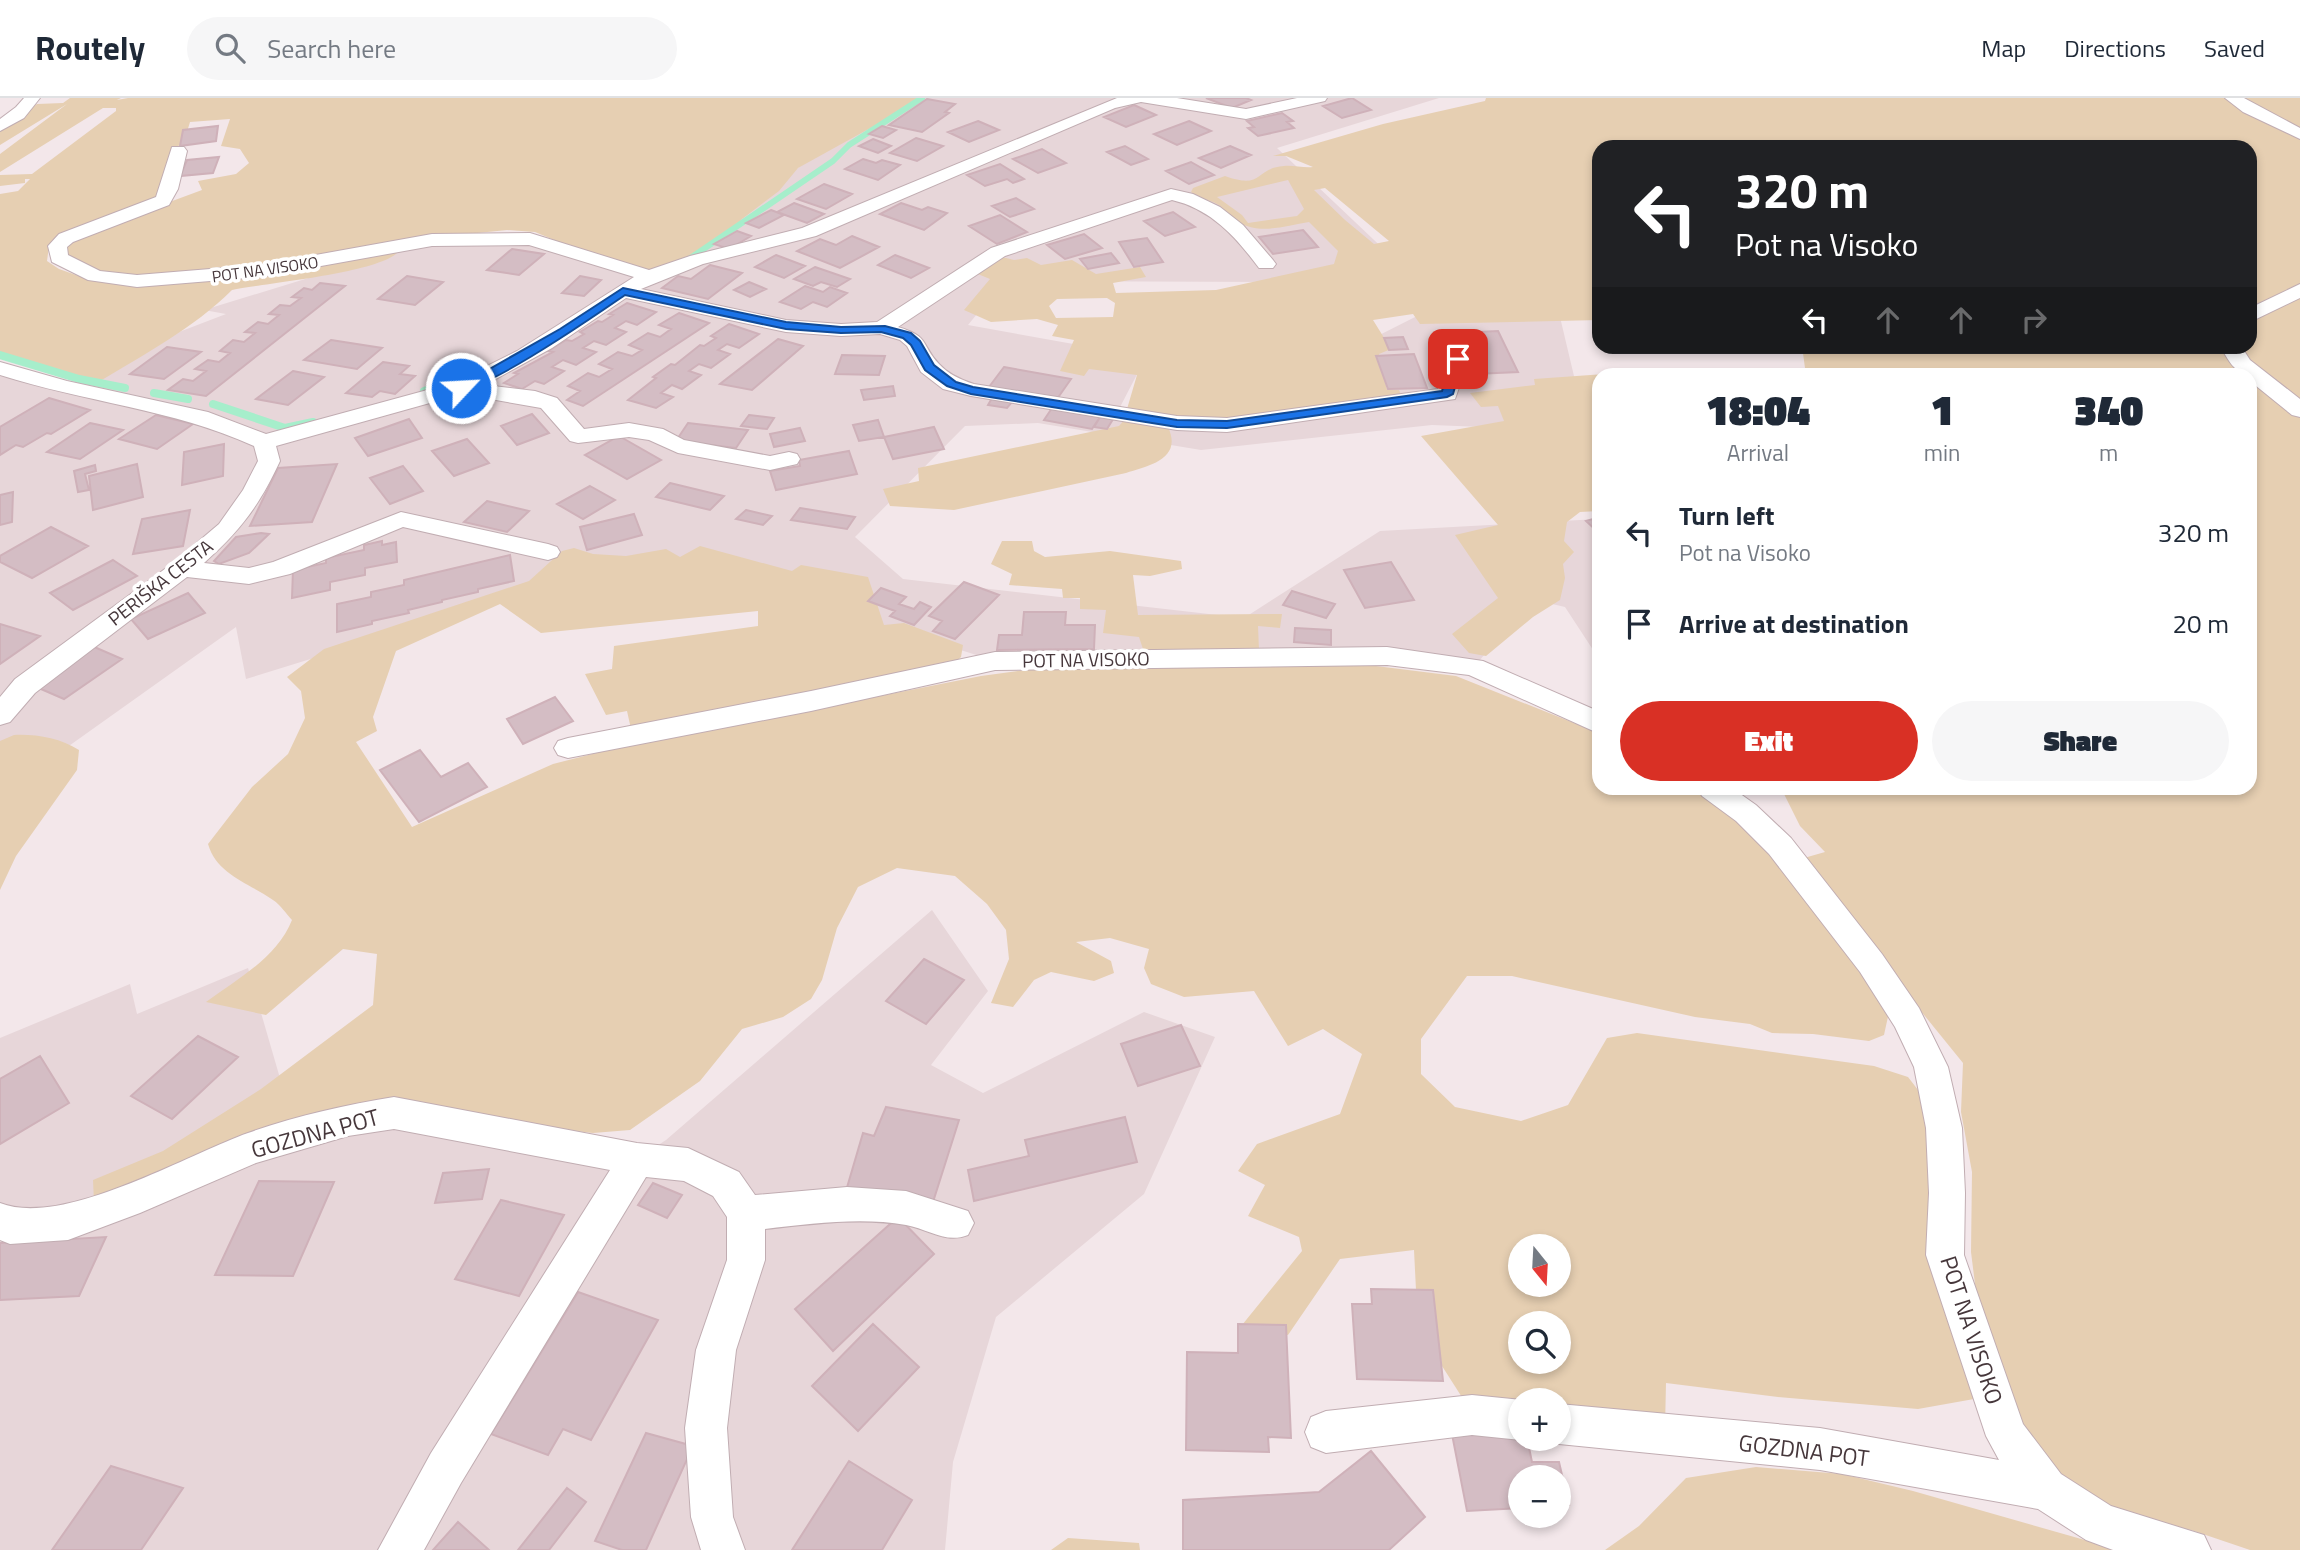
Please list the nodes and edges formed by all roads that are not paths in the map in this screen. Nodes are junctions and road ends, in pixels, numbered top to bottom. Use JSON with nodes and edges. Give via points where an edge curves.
{"nodes":[{"id":1,"x":32,"y":98,"type":"edge"},
{"id":2,"x":1136,"y":98,"type":"edge"},
{"id":3,"x":1146,"y":98,"type":"edge"},
{"id":4,"x":1319,"y":98,"type":"edge"},
{"id":5,"x":2233,"y":98,"type":"edge"},
{"id":6,"x":0,"y":126,"type":"edge"},
{"id":7,"x":2300,"y":134,"type":"edge"},
{"id":8,"x":178,"y":151,"type":"dead end"},
{"id":9,"x":1266,"y":264,"type":"dead end"},
{"id":10,"x":649,"y":276,"type":"junction"},
{"id":11,"x":2300,"y":290,"type":"edge"},
{"id":12,"x":623,"y":291,"type":"junction"},
{"id":13,"x":2257,"y":312,"type":"edge"},
{"id":14,"x":881,"y":328,"type":"junction"},
{"id":15,"x":1449,"y":338,"type":"dead end"},
{"id":16,"x":2235,"y":354,"type":"edge"},
{"id":17,"x":0,"y":368,"type":"edge"},
{"id":18,"x":2247,"y":368,"type":"edge"},
{"id":19,"x":2257,"y":376,"type":"edge"},
{"id":20,"x":461,"y":388,"type":"junction"},
{"id":21,"x":2300,"y":410,"type":"edge"},
{"id":22,"x":264,"y":442,"type":"junction"},
{"id":23,"x":789,"y":459,"type":"dead end"},
{"id":24,"x":548,"y":552,"type":"dead end"},
{"id":25,"x":182,"y":569,"type":"junction"},
{"id":26,"x":0,"y":715,"type":"edge"},
{"id":27,"x":1592,"y":720,"type":"edge"},
{"id":28,"x":568,"y":748,"type":"dead end"},
{"id":29,"x":1722,"y":795,"type":"edge"},
{"id":30,"x":637,"y":1159,"type":"junction"},
{"id":31,"x":746,"y":1213,"type":"junction"},
{"id":32,"x":0,"y":1221,"type":"edge"},
{"id":33,"x":955,"y":1223,"type":"dead end"},
{"id":34,"x":1508,"y":1419,"type":"edge"},
{"id":35,"x":1571,"y":1425,"type":"edge"},
{"id":36,"x":1326,"y":1432,"type":"dead end"},
{"id":37,"x":2046,"y":1489,"type":"junction"},
{"id":38,"x":400,"y":1550,"type":"edge"},
{"id":39,"x":723,"y":1550,"type":"edge"},
{"id":40,"x":2189,"y":1550,"type":"edge"}],
"edges":[{"from":1,"to":6,"type":"street"},
{"from":2,"to":10,"type":"street","via":[[1097,110],[809,232],[697,258]]},
{"from":3,"to":4,"type":"street","via":[[1246,114]]},
{"from":5,"to":7,"type":"street"},
{"from":8,"to":10,"type":"street","name":"POT NA VISOKO","via":[[163,201],[66,238],[57,246],[59,258],[95,276],[137,281],[260,271],[432,240],[530,239]]},
{"from":9,"to":14,"type":"street","via":[[1242,232],[1211,208],[1171,194],[998,253]]},
{"from":10,"to":12,"type":"street"},
{"from":11,"to":13,"type":"street"},
{"from":12,"to":14,"type":"street","via":[[786,326]]},
{"from":12,"to":20,"type":"street","via":[[552,339]]},
{"from":14,"to":15,"type":"street","via":[[907,336],[929,367],[951,384],[971,390],[1177,423],[1227,425],[1447,394],[1458,359]]},
{"from":16,"to":18,"type":"street"},
{"from":17,"to":22,"type":"street","via":[[186,411]]},
{"from":19,"to":21,"type":"street"},
{"from":20,"to":22,"type":"street"},
{"from":20,"to":23,"type":"street","via":[[535,397],[549,403],[578,436],[629,430],[678,446],[770,463]]},
{"from":22,"to":25,"type":"street","name":"PERIŠKA CESTA","via":[[269,461],[255,489],[228,529]]},
{"from":24,"to":25,"type":"street","via":[[401,519],[281,568],[249,576]]},
{"from":25,"to":26,"type":"street","name":"PERIŠKA CESTA","via":[[25,686]]},
{"from":27,"to":28,"type":"street","name":"POT NA VISOKO","via":[[1474,667],[1387,656],[995,661]]},
{"from":29,"to":37,"type":"street","name":"POT NA VISOKO","via":[[1780,846],[1871,963],[1907,1017],[1931,1066],[1944,1128],[1945,1255],[2007,1436]]},
{"from":30,"to":31,"type":"street","name":"GOZDNA POT","via":[[688,1165],[726,1184]]},
{"from":30,"to":32,"type":"street","name":"GOZDNA POT","via":[[394,1113],[348,1120],[251,1148],[68,1222],[10,1226]]},
{"from":30,"to":38,"type":"street"},
{"from":31,"to":33,"type":"street","via":[[846,1204],[906,1208]]},
{"from":31,"to":39,"type":"street","via":[[746,1260],[716,1350],[706,1428],[712,1517]]},
{"from":34,"to":36,"type":"street","via":[[1472,1415]]},
{"from":35,"to":37,"type":"street","name":"GOZDNA POT","via":[[1820,1449]]},
{"from":37,"to":40,"type":"street","name":"POT NA VISOKO","via":[[2101,1525]]}]}
